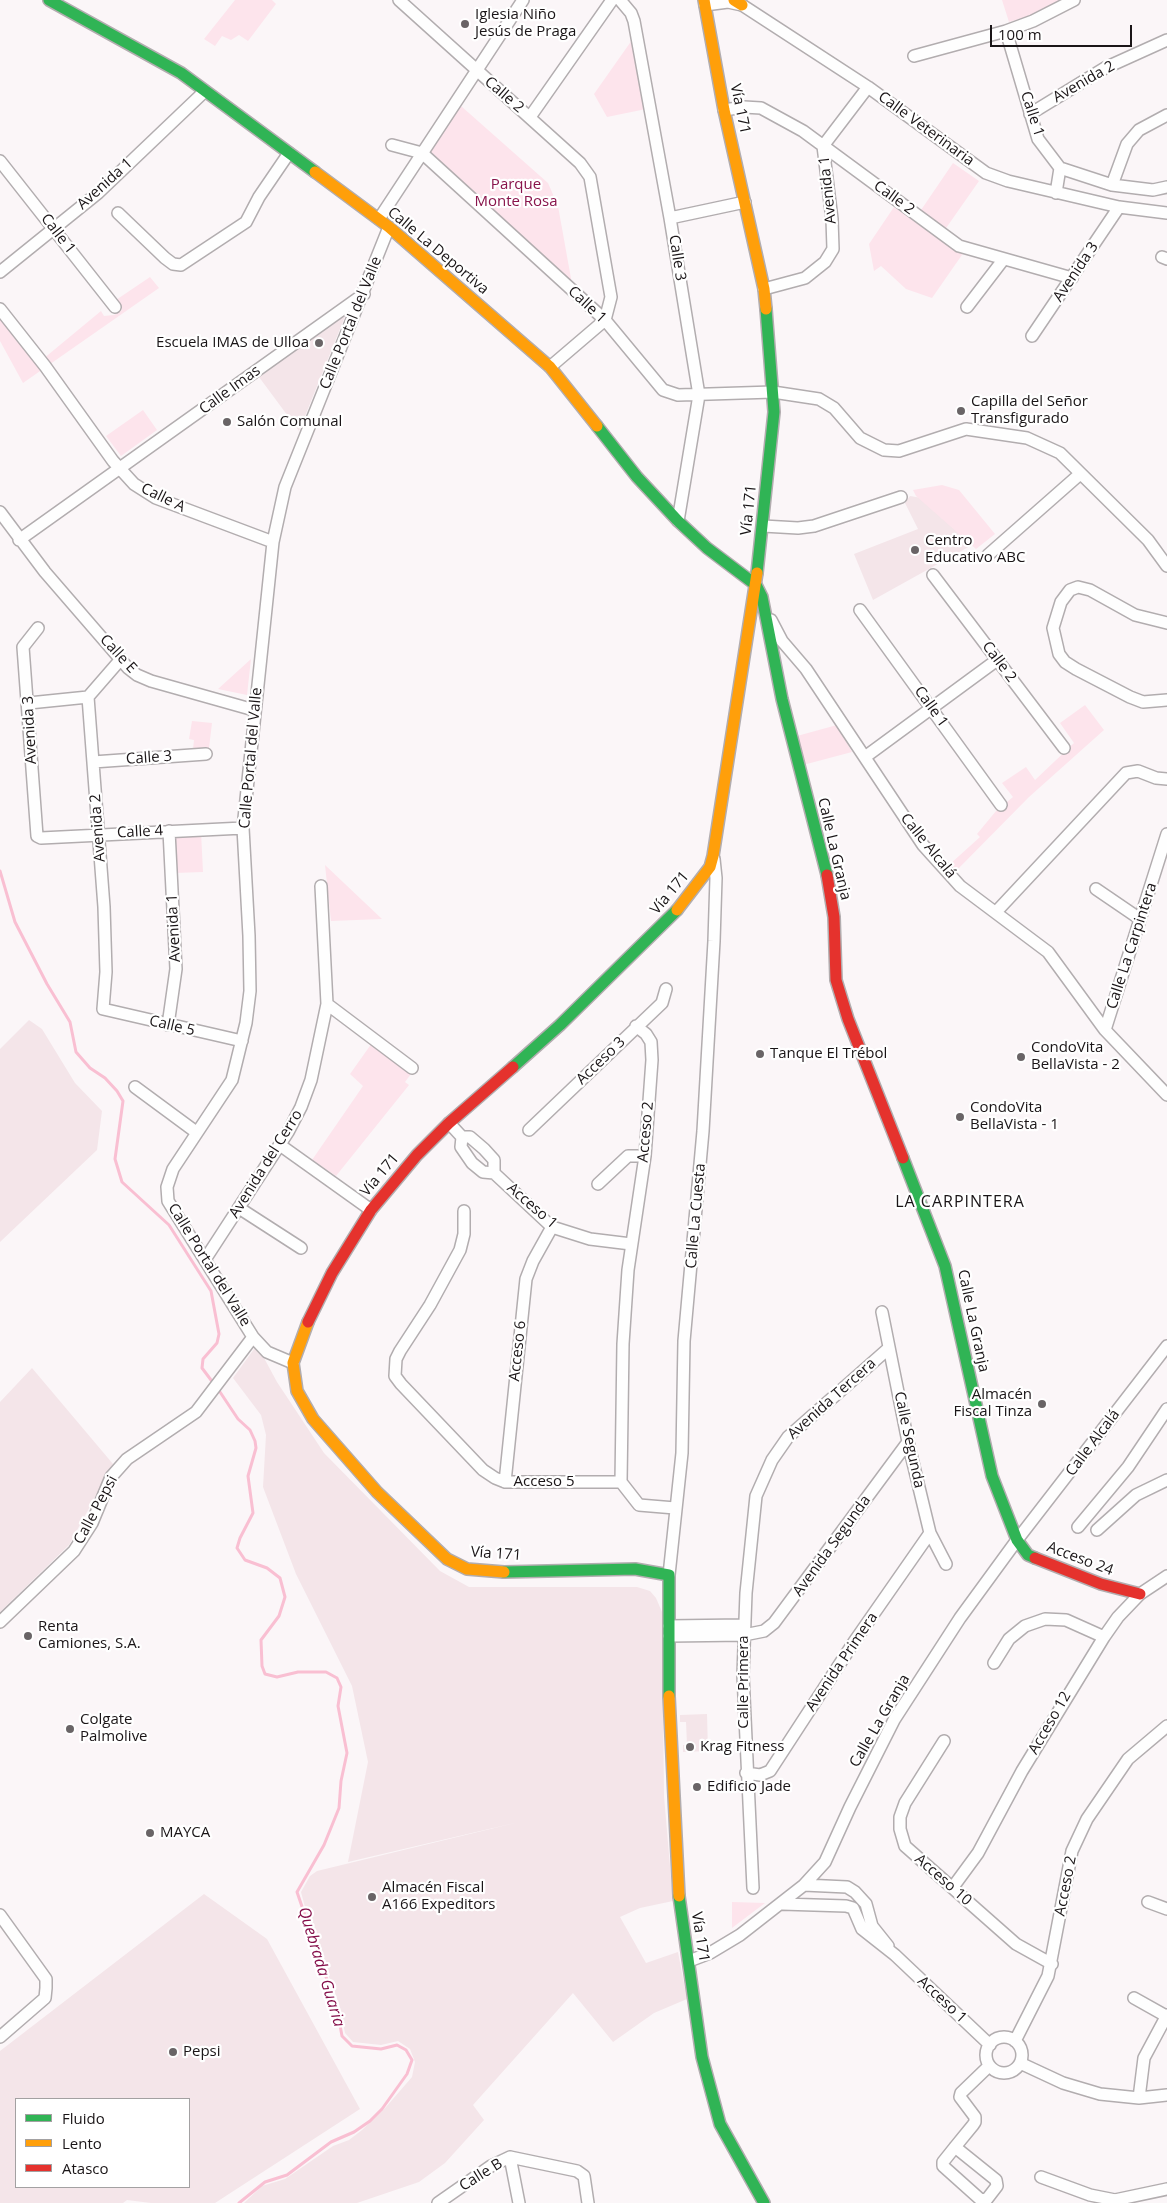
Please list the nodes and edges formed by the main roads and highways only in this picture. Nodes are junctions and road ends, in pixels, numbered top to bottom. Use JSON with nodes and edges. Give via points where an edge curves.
{"nodes":[{"id":1,"x":49,"y":0,"type":"edge"},
{"id":2,"x":705,"y":3,"type":"edge"},
{"id":3,"x":756,"y":585,"type":"junction"},
{"id":4,"x":1017,"y":1540,"type":"joint"},
{"id":5,"x":1140,"y":1594,"type":"road end"},
{"id":6,"x":764,"y":2203,"type":"edge"}],
"edges":[{"from":1,"to":3,"type":"main road","name":"Calle La Deportiva","via":[[180,73],[389,227],[550,367],[637,476],[678,521]]},
{"from":2,"to":3,"type":"main road","name":"Vía 171","via":[[724,110],[764,289],[774,412]]},
{"from":3,"to":4,"type":"main road","name":"Calle La Granja","via":[[762,597],[782,699],[831,892],[836,980],[848,1020],[945,1266],[992,1476]]},
{"from":3,"to":6,"type":"main road","name":"Vía 171","via":[[710,867],[675,913],[560,1025],[417,1155],[371,1210],[332,1273],[303,1331],[293,1363],[296,1391],[314,1419],[377,1492],[447,1559],[467,1570],[489,1572],[635,1569],[669,1575],[669,1709],[678,1892],[702,2056],[712,2100],[730,2144]]},
{"from":4,"to":5,"type":"main road","name":"Acceso 24","via":[[1028,1555],[1101,1584]]}]}
